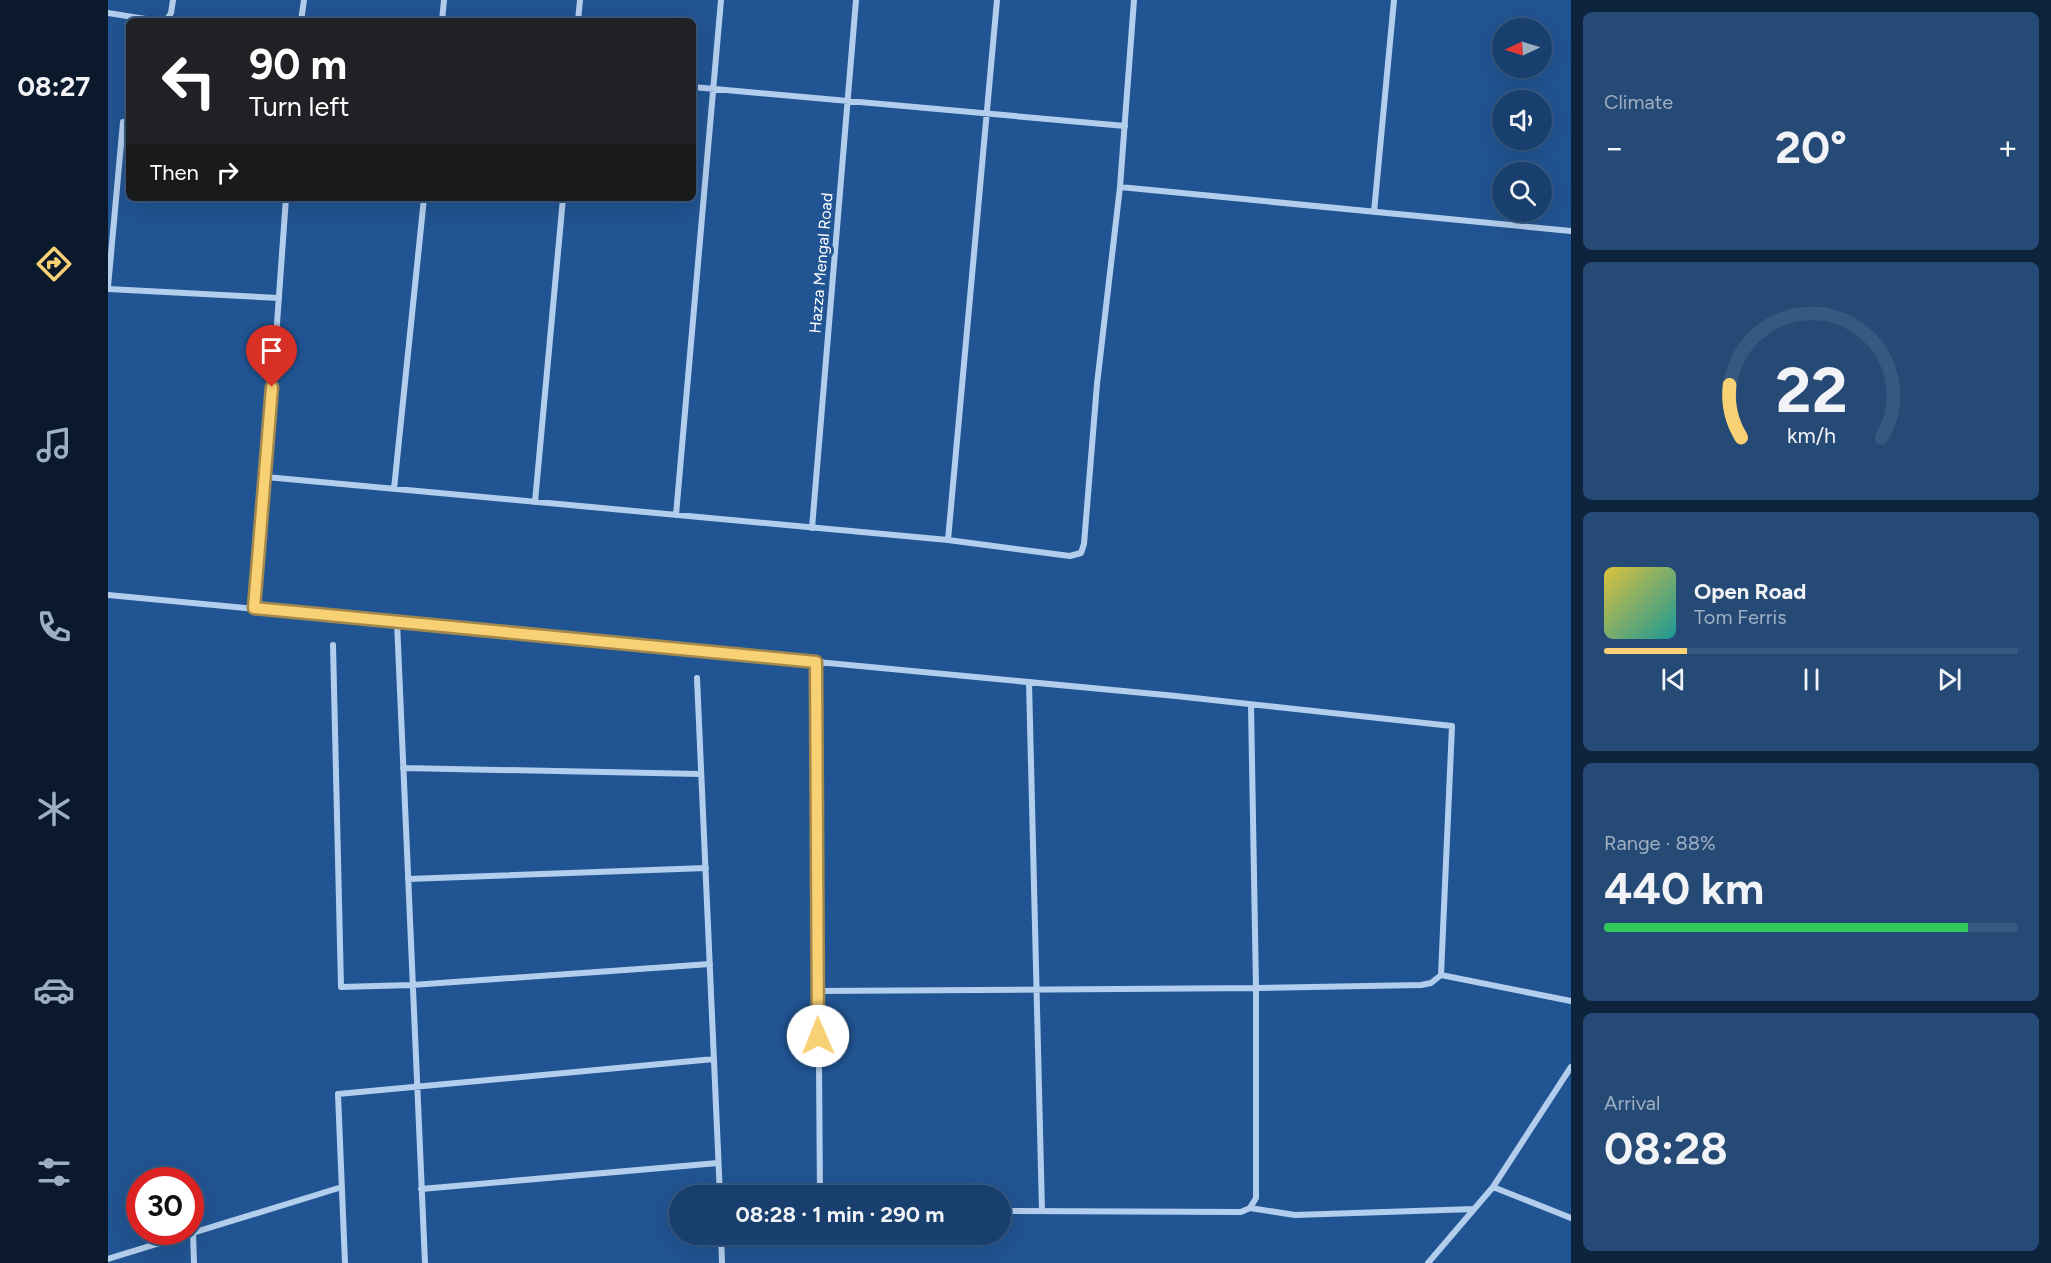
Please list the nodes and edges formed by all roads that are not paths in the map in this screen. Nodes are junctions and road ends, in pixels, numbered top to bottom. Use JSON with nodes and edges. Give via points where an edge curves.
{"nodes":[{"id":1,"x":173,"y":0,"type":"edge"},
{"id":2,"x":304,"y":0,"type":"edge"},
{"id":3,"x":444,"y":0,"type":"edge"},
{"id":4,"x":580,"y":0,"type":"edge"},
{"id":5,"x":721,"y":0,"type":"edge"},
{"id":6,"x":856,"y":0,"type":"edge"},
{"id":7,"x":996,"y":0,"type":"edge"},
{"id":8,"x":1135,"y":0,"type":"edge"},
{"id":9,"x":1394,"y":0,"type":"edge"},
{"id":10,"x":108,"y":13,"type":"edge"},
{"id":11,"x":139,"y":18,"type":"edge"},
{"id":12,"x":168,"y":18,"type":"edge"},
{"id":13,"x":302,"y":18,"type":"edge"},
{"id":14,"x":442,"y":18,"type":"edge"},
{"id":15,"x":578,"y":18,"type":"edge"},
{"id":16,"x":696,"y":87,"type":"edge"},
{"id":17,"x":714,"y":89,"type":"junction"},
{"id":18,"x":848,"y":101,"type":"junction"},
{"id":19,"x":986,"y":114,"type":"junction"},
{"id":20,"x":123,"y":122,"type":"dead end"},
{"id":21,"x":1125,"y":126,"type":"junction"},
{"id":22,"x":1120,"y":187,"type":"junction"},
{"id":23,"x":285,"y":201,"type":"edge"},
{"id":24,"x":424,"y":201,"type":"edge"},
{"id":25,"x":563,"y":201,"type":"edge"},
{"id":26,"x":1374,"y":212,"type":"junction"},
{"id":27,"x":1571,"y":231,"type":"edge"},
{"id":28,"x":108,"y":288,"type":"edge"},
{"id":29,"x":279,"y":298,"type":"junction"},
{"id":30,"x":266,"y":477,"type":"junction"},
{"id":31,"x":394,"y":489,"type":"junction"},
{"id":32,"x":535,"y":502,"type":"junction"},
{"id":33,"x":676,"y":515,"type":"junction"},
{"id":34,"x":812,"y":528,"type":"junction"},
{"id":35,"x":948,"y":540,"type":"junction"},
{"id":36,"x":108,"y":596,"type":"edge"},
{"id":37,"x":254,"y":608,"type":"junction"},
{"id":38,"x":397,"y":622,"type":"junction"},
{"id":39,"x":333,"y":645,"type":"dead end"},
{"id":40,"x":816,"y":662,"type":"junction"},
{"id":41,"x":697,"y":678,"type":"dead end"},
{"id":42,"x":1029,"y":682,"type":"junction"},
{"id":43,"x":1251,"y":705,"type":"junction"},
{"id":44,"x":403,"y":768,"type":"junction"},
{"id":45,"x":701,"y":774,"type":"junction"},
{"id":46,"x":706,"y":868,"type":"junction"},
{"id":47,"x":408,"y":879,"type":"junction"},
{"id":48,"x":710,"y":964,"type":"junction"},
{"id":49,"x":1441,"y":975,"type":"junction"},
{"id":50,"x":412,"y":985,"type":"junction"},
{"id":51,"x":1256,"y":988,"type":"junction"},
{"id":52,"x":1038,"y":989,"type":"junction"},
{"id":53,"x":817,"y":991,"type":"junction"},
{"id":54,"x":1571,"y":1001,"type":"edge"},
{"id":55,"x":714,"y":1059,"type":"junction"},
{"id":56,"x":1571,"y":1067,"type":"edge"},
{"id":57,"x":417,"y":1085,"type":"junction"},
{"id":58,"x":718,"y":1163,"type":"junction"},
{"id":59,"x":719,"y":1185,"type":"edge"},
{"id":60,"x":820,"y":1185,"type":"edge"},
{"id":61,"x":342,"y":1187,"type":"junction"},
{"id":62,"x":1492,"y":1187,"type":"junction"},
{"id":63,"x":421,"y":1189,"type":"junction"},
{"id":64,"x":1250,"y":1208,"type":"junction"},
{"id":65,"x":1474,"y":1209,"type":"junction"},
{"id":66,"x":1011,"y":1211,"type":"edge"},
{"id":67,"x":1042,"y":1211,"type":"junction"},
{"id":68,"x":1571,"y":1218,"type":"edge"},
{"id":69,"x":204,"y":1230,"type":"edge"},
{"id":70,"x":154,"y":1245,"type":"edge"},
{"id":71,"x":193,"y":1245,"type":"edge"},
{"id":72,"x":721,"y":1245,"type":"edge"},
{"id":73,"x":108,"y":1259,"type":"edge"},
{"id":74,"x":194,"y":1263,"type":"edge"},
{"id":75,"x":345,"y":1263,"type":"edge"},
{"id":76,"x":425,"y":1263,"type":"edge"},
{"id":77,"x":722,"y":1263,"type":"edge"},
{"id":78,"x":1428,"y":1263,"type":"edge"}],
"edges":[{"from":1,"to":12,"type":"street"},
{"from":2,"to":13,"type":"street"},
{"from":3,"to":14,"type":"street"},
{"from":4,"to":15,"type":"street"},
{"from":5,"to":17,"type":"street"},
{"from":6,"to":18,"type":"street","name":"Hazza Mengal Road"},
{"from":7,"to":19,"type":"street"},
{"from":8,"to":21,"type":"street"},
{"from":9,"to":26,"type":"street"},
{"from":10,"to":11,"type":"street"},
{"from":16,"to":17,"type":"street"},
{"from":17,"to":18,"type":"street"},
{"from":17,"to":33,"type":"street"},
{"from":18,"to":19,"type":"street"},
{"from":18,"to":34,"type":"street","name":"Hazza Mengal Road"},
{"from":19,"to":21,"type":"street"},
{"from":19,"to":35,"type":"street"},
{"from":20,"to":28,"type":"street"},
{"from":21,"to":22,"type":"street"},
{"from":22,"to":26,"type":"street"},
{"from":22,"to":35,"type":"street","via":[[1081,553],[1070,556]]},
{"from":23,"to":29,"type":"street"},
{"from":24,"to":31,"type":"street"},
{"from":25,"to":32,"type":"street"},
{"from":26,"to":27,"type":"street"},
{"from":28,"to":29,"type":"street"},
{"from":29,"to":30,"type":"street"},
{"from":30,"to":31,"type":"street"},
{"from":30,"to":37,"type":"street"},
{"from":31,"to":32,"type":"street"},
{"from":32,"to":33,"type":"street"},
{"from":33,"to":34,"type":"street"},
{"from":34,"to":35,"type":"street"},
{"from":36,"to":37,"type":"street"},
{"from":37,"to":38,"type":"street"},
{"from":38,"to":40,"type":"street"},
{"from":38,"to":44,"type":"street"},
{"from":39,"to":50,"type":"street","via":[[341,987]]},
{"from":40,"to":42,"type":"street"},
{"from":40,"to":53,"type":"street"},
{"from":41,"to":45,"type":"street"},
{"from":42,"to":43,"type":"street"},
{"from":42,"to":52,"type":"street"},
{"from":43,"to":49,"type":"street","via":[[1452,726]]},
{"from":43,"to":51,"type":"street"},
{"from":44,"to":45,"type":"street"},
{"from":44,"to":47,"type":"street"},
{"from":45,"to":46,"type":"street"},
{"from":46,"to":47,"type":"street"},
{"from":46,"to":48,"type":"street"},
{"from":47,"to":50,"type":"street"},
{"from":48,"to":50,"type":"street"},
{"from":48,"to":55,"type":"street"},
{"from":49,"to":51,"type":"street","via":[[1421,985]]},
{"from":49,"to":54,"type":"street"},
{"from":50,"to":57,"type":"street"},
{"from":51,"to":52,"type":"street"},
{"from":51,"to":64,"type":"street","via":[[1256,1198]]},
{"from":52,"to":53,"type":"street"},
{"from":52,"to":67,"type":"street"},
{"from":53,"to":60,"type":"street"},
{"from":55,"to":57,"type":"street"},
{"from":55,"to":58,"type":"street"},
{"from":56,"to":62,"type":"street"},
{"from":57,"to":61,"type":"street","via":[[338,1094]]},
{"from":57,"to":63,"type":"street"},
{"from":58,"to":59,"type":"street"},
{"from":58,"to":63,"type":"street"},
{"from":61,"to":69,"type":"street"},
{"from":61,"to":75,"type":"street"},
{"from":62,"to":65,"type":"street"},
{"from":62,"to":68,"type":"street"},
{"from":63,"to":76,"type":"street"},
{"from":64,"to":65,"type":"street","via":[[1295,1215]]},
{"from":64,"to":67,"type":"street","via":[[1241,1212]]},
{"from":65,"to":78,"type":"street"},
{"from":66,"to":67,"type":"street"},
{"from":70,"to":73,"type":"street"},
{"from":71,"to":74,"type":"street"},
{"from":72,"to":77,"type":"street"}]}
